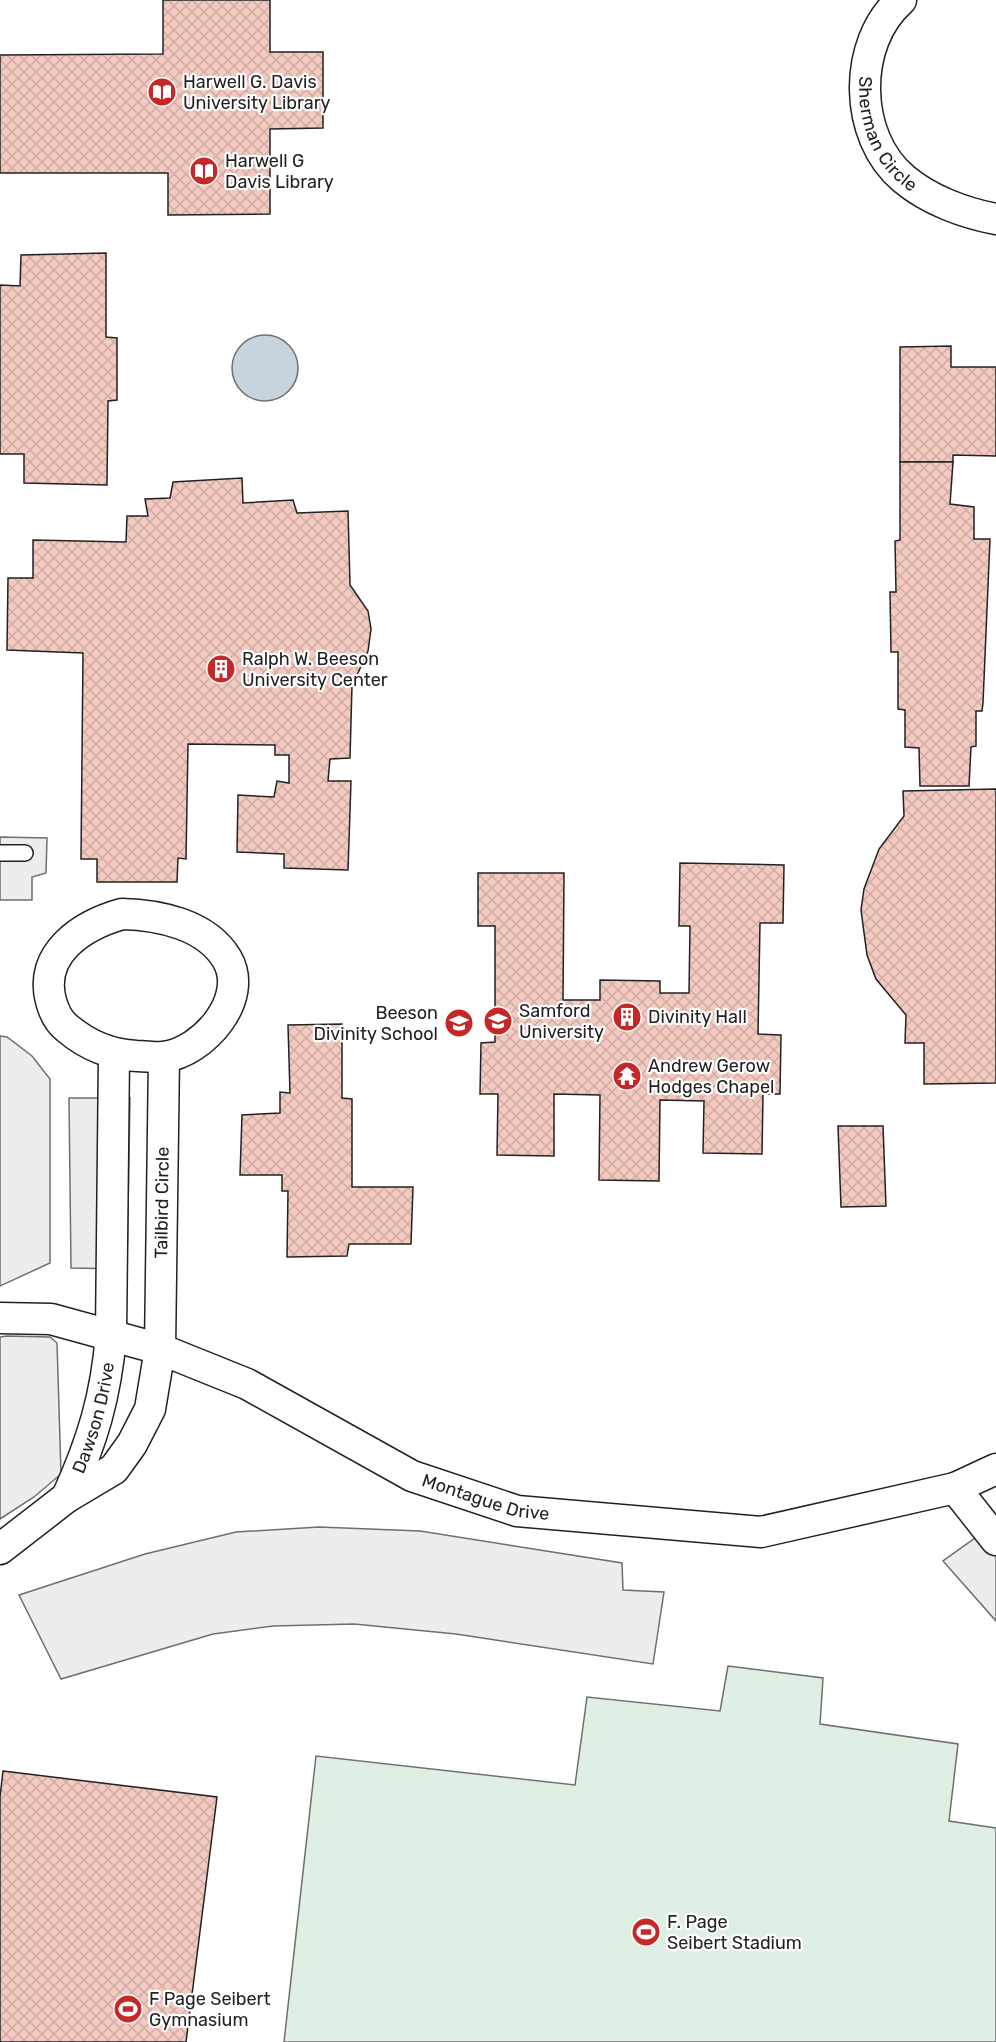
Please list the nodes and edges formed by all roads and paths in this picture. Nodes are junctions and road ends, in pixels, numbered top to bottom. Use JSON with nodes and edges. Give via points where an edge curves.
{"nodes":[{"id":1,"x":901,"y":0,"type":"edge"},
{"id":2,"x":996,"y":219,"type":"edge"},
{"id":3,"x":0,"y":853,"type":"edge"},
{"id":4,"x":25,"y":854,"type":"dead end"},
{"id":5,"x":114,"y":1055,"type":"junction"},
{"id":6,"x":164,"y":1057,"type":"junction"},
{"id":7,"x":0,"y":1318,"type":"edge"},
{"id":8,"x":111,"y":1335,"type":"junction"},
{"id":9,"x":160,"y":1349,"type":"junction"},
{"id":10,"x":996,"y":1469,"type":"edge"},
{"id":11,"x":955,"y":1488,"type":"junction"},
{"id":12,"x":67,"y":1497,"type":"junction"},
{"id":13,"x":996,"y":1539,"type":"edge"},
{"id":14,"x":0,"y":1549,"type":"edge"}],
"edges":[{"from":1,"to":2,"type":"street","name":"Sherman Circle","via":[[878,33],[865,74],[867,114],[875,138],[902,178],[952,206]]},
{"from":3,"to":4,"type":"lane"},
{"from":5,"to":6,"type":"street"},
{"from":5,"to":6,"type":"street","via":[[65,1027],[54,1014],[49,980],[53,962],[64,944],[79,932],[103,919],[141,914],[164,918],[216,946],[225,957],[232,979],[226,1010],[214,1028],[192,1047]]},
{"from":5,"to":8,"type":"street"},
{"from":6,"to":9,"type":"street","name":"Tailbird Circle"},
{"from":7,"to":8,"type":"street","name":"Montague Drive","via":[[51,1318]]},
{"from":8,"to":9,"type":"street","name":"Montague Drive"},
{"from":8,"to":12,"type":"street","name":"Dawson Drive","via":[[108,1379],[97,1425]]},
{"from":9,"to":11,"type":"street","name":"Montague Drive","via":[[247,1384],[412,1476],[517,1511],[761,1532]]},
{"from":9,"to":12,"type":"street","name":"Dawson Drive","via":[[150,1409],[132,1444],[114,1469]]},
{"from":10,"to":11,"type":"street","name":"Montague Drive"},
{"from":11,"to":13,"type":"street"},
{"from":12,"to":14,"type":"street","name":"Dawson Drive"}]}
